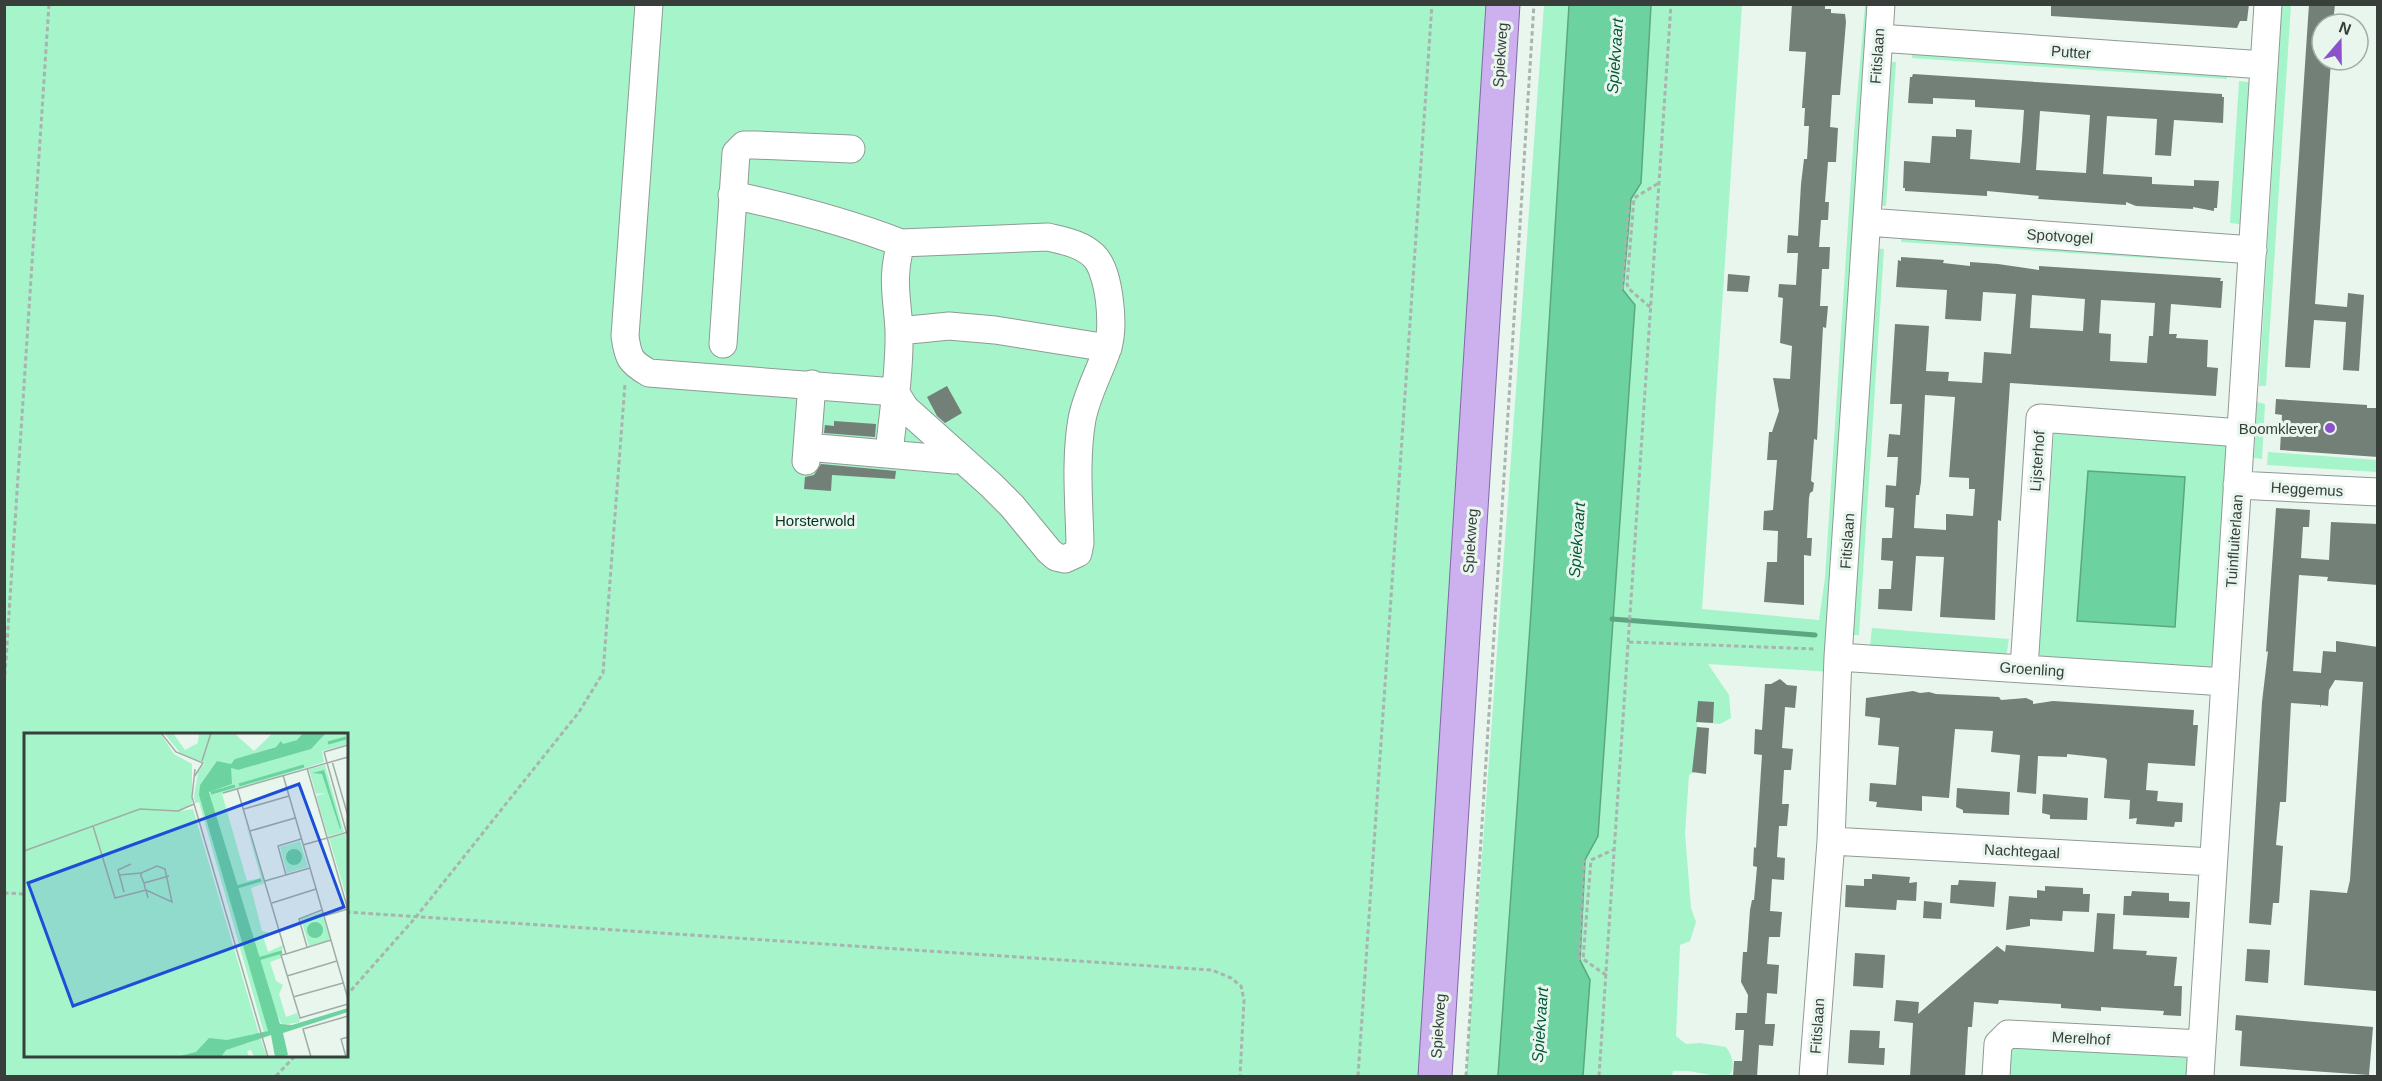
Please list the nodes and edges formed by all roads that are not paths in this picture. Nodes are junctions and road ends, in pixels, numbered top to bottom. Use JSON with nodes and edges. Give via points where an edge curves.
{"nodes":[{"id":1,"x":649,"y":4,"type":"edge"},
{"id":2,"x":1503,"y":4,"type":"edge"},
{"id":3,"x":1881,"y":4,"type":"edge"},
{"id":4,"x":2268,"y":4,"type":"edge"},
{"id":5,"x":1878,"y":38,"type":"junction"},
{"id":6,"x":2264,"y":65,"type":"junction"},
{"id":7,"x":851,"y":149,"type":"dead end"},
{"id":8,"x":732,"y":195,"type":"junction"},
{"id":9,"x":1867,"y":222,"type":"junction"},
{"id":10,"x":901,"y":243,"type":"junction"},
{"id":11,"x":2253,"y":250,"type":"junction"},
{"id":12,"x":899,"y":331,"type":"junction"},
{"id":13,"x":723,"y":344,"type":"dead end"},
{"id":14,"x":1108,"y":348,"type":"junction"},
{"id":15,"x":812,"y":384,"type":"junction"},
{"id":16,"x":895,"y":392,"type":"junction"},
{"id":17,"x":2241,"y":433,"type":"junction"},
{"id":18,"x":890,"y":454,"type":"junction"},
{"id":19,"x":961,"y":459,"type":"junction"},
{"id":20,"x":2238,"y":485,"type":"junction"},
{"id":21,"x":2378,"y":492,"type":"edge"},
{"id":22,"x":1839,"y":654,"type":"junction"},
{"id":23,"x":2024,"y":669,"type":"junction"},
{"id":24,"x":2225,"y":682,"type":"junction"},
{"id":25,"x":1831,"y":841,"type":"junction"},
{"id":26,"x":2213,"y":862,"type":"junction"},
{"id":27,"x":2202,"y":1044,"type":"junction"},
{"id":28,"x":1435,"y":1077,"type":"edge"},
{"id":29,"x":1813,"y":1077,"type":"edge"},
{"id":30,"x":1996,"y":1077,"type":"edge"},
{"id":31,"x":2200,"y":1077,"type":"edge"}],
"edges":[{"from":1,"to":15,"type":"street","via":[[625,336],[632,363],[649,373]]},
{"from":2,"to":28,"type":"main road","name":"Spiekweg"},
{"from":3,"to":5,"type":"street","name":"Fitislaan"},
{"from":4,"to":6,"type":"street","name":"Tuinfluiterlaan"},
{"from":5,"to":6,"type":"street","name":"Putter"},
{"from":5,"to":9,"type":"street","name":"Fitislaan"},
{"from":6,"to":11,"type":"street","name":"Tuinfluiterlaan"},
{"from":7,"to":8,"type":"street","via":[[744,146],[736,153]]},
{"from":8,"to":10,"type":"street","via":[[819,216]]},
{"from":8,"to":13,"type":"street"},
{"from":9,"to":11,"type":"street","name":"Spotvogel"},
{"from":9,"to":22,"type":"street","name":"Fitislaan"},
{"from":10,"to":12,"type":"street","via":[[895,264]]},
{"from":10,"to":14,"type":"street","via":[[1048,237],[1085,249],[1096,258],[1108,297],[1112,326]]},
{"from":11,"to":17,"type":"street","name":"Tuinfluiterlaan"},
{"from":12,"to":14,"type":"street","via":[[949,326]]},
{"from":12,"to":16,"type":"street"},
{"from":14,"to":19,"type":"street","via":[[1082,420],[1078,553],[1065,560],[1048,551],[1012,506]]},
{"from":15,"to":16,"type":"street"},
{"from":15,"to":18,"type":"street","via":[[806,454]]},
{"from":16,"to":18,"type":"street"},
{"from":16,"to":19,"type":"street","via":[[905,408]]},
{"from":17,"to":20,"type":"street","name":"Tuinfluiterlaan"},
{"from":17,"to":23,"type":"street","name":"Lijsterhof","via":[[2040,418]]},
{"from":18,"to":19,"type":"street"},
{"from":20,"to":21,"type":"street","name":"Heggemus"},
{"from":20,"to":24,"type":"street","name":"Tuinfluiterlaan"},
{"from":22,"to":23,"type":"street","name":"Groenling"},
{"from":22,"to":25,"type":"street","name":"Fitislaan"},
{"from":23,"to":24,"type":"street","name":"Groenling"},
{"from":24,"to":26,"type":"street","name":"Tuinfluiterlaan"},
{"from":25,"to":26,"type":"street","name":"Nachtegaal"},
{"from":25,"to":29,"type":"street","name":"Fitislaan"},
{"from":26,"to":27,"type":"street","name":"Tuinfluiterlaan"},
{"from":27,"to":30,"type":"street","name":"Merelhof","via":[[2008,1034],[1998,1044]]},
{"from":27,"to":31,"type":"street","name":"Tuinfluiterlaan"}]}
